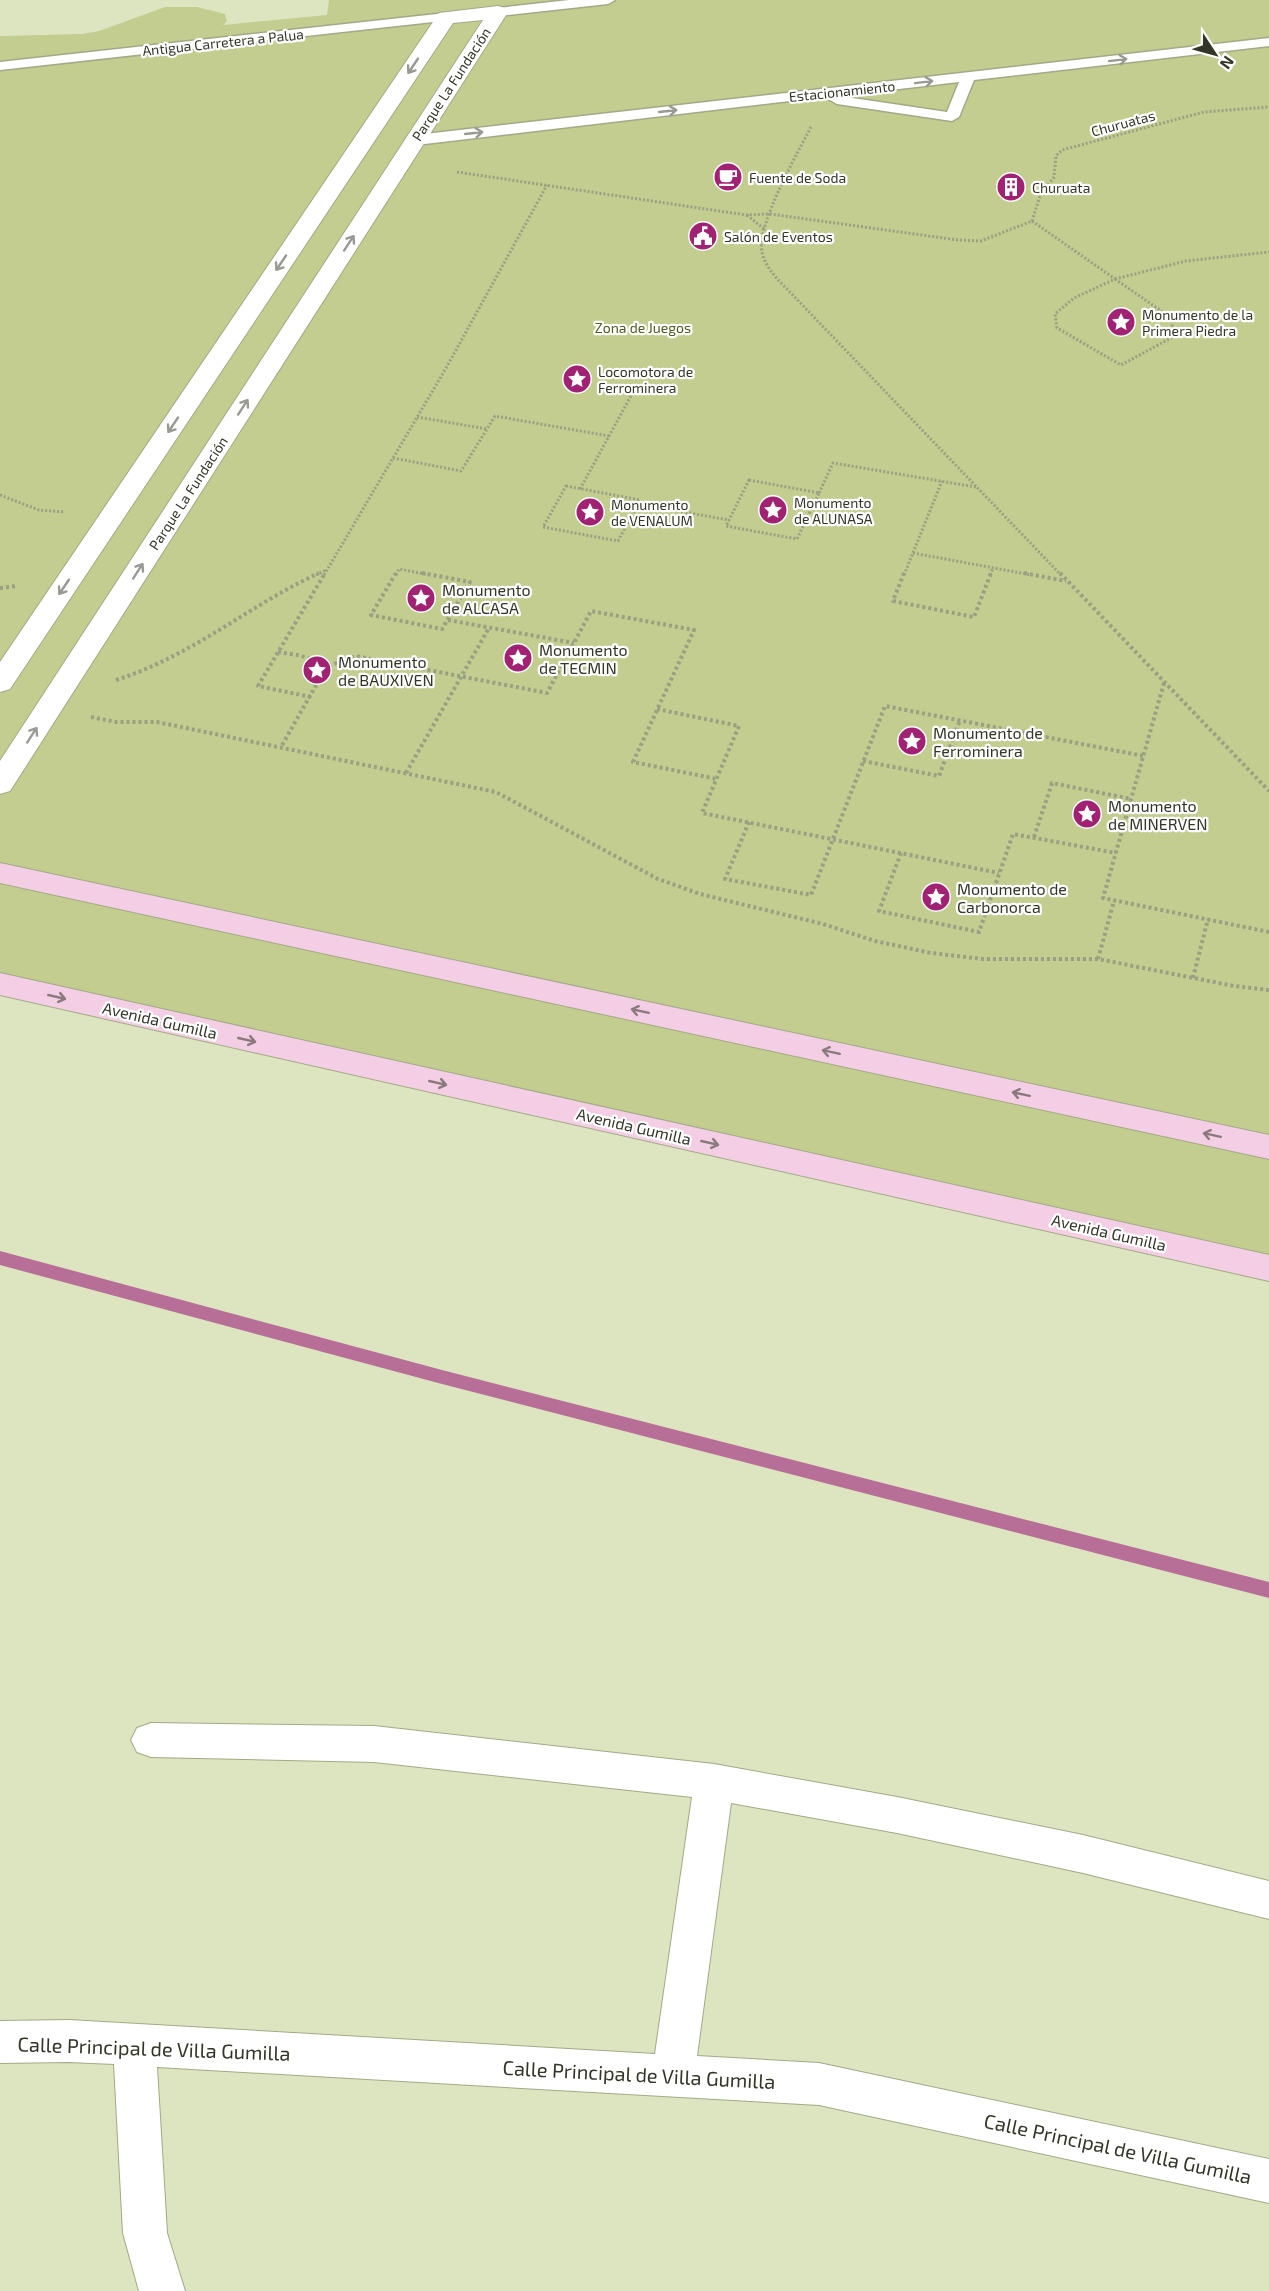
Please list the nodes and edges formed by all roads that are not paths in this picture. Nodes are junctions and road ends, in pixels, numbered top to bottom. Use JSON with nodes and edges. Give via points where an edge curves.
{"nodes":[{"id":1,"x":608,"y":0,"type":"edge"},
{"id":2,"x":498,"y":12,"type":"junction"},
{"id":3,"x":446,"y":17,"type":"junction"},
{"id":4,"x":1269,"y":42,"type":"edge"},
{"id":5,"x":0,"y":66,"type":"edge"},
{"id":6,"x":968,"y":77,"type":"junction"},
{"id":7,"x":806,"y":95,"type":"junction"},
{"id":8,"x":416,"y":140,"type":"junction"},
{"id":9,"x":0,"y":683,"type":"edge"},
{"id":10,"x":0,"y":784,"type":"edge"},
{"id":11,"x":0,"y":873,"type":"edge"},
{"id":12,"x":0,"y":984,"type":"edge"},
{"id":13,"x":1269,"y":1147,"type":"edge"},
{"id":14,"x":1269,"y":1268,"type":"edge"},
{"id":15,"x":151,"y":1740,"type":"dead end"},
{"id":16,"x":714,"y":1782,"type":"junction"},
{"id":17,"x":1269,"y":1899,"type":"edge"},
{"id":18,"x":0,"y":2042,"type":"edge"},
{"id":19,"x":134,"y":2045,"type":"junction"},
{"id":20,"x":673,"y":2075,"type":"junction"},
{"id":21,"x":1269,"y":2181,"type":"edge"},
{"id":22,"x":162,"y":2291,"type":"edge"}],
"edges":[{"from":1,"to":2,"type":"lane"},
{"from":2,"to":3,"type":"street","name":"Parque La Fundación"},
{"from":2,"to":8,"type":"street","name":"Parque La Fundación"},
{"from":3,"to":5,"type":"lane","name":"Antigua Carretera a Palua"},
{"from":3,"to":9,"type":"street","one_way":true},
{"from":6,"to":4,"type":"lane","name":"Estacionamiento","one_way":true},
{"from":7,"to":6,"type":"lane","name":"Estacionamiento","one_way":true},
{"from":6,"to":7,"type":"lane","via":[[952,117]]},
{"from":8,"to":7,"type":"lane","name":"Estacionamiento","one_way":true},
{"from":10,"to":8,"type":"street","name":"Parque La Fundación","one_way":true},
{"from":13,"to":11,"type":"main road","one_way":true},
{"from":12,"to":14,"type":"main road","name":"Avenida Gumilla","one_way":true},
{"from":15,"to":16,"type":"street","via":[[374,1744]]},
{"from":16,"to":17,"type":"street","via":[[1083,1854]]},
{"from":16,"to":20,"type":"street"},
{"from":18,"to":19,"type":"street","name":"Calle Principal de Villa Gumilla"},
{"from":19,"to":20,"type":"street","name":"Calle Principal de Villa Gumilla"},
{"from":19,"to":22,"type":"street","via":[[145,2233]]},
{"from":20,"to":21,"type":"street","name":"Calle Principal de Villa Gumilla","via":[[819,2084]]}]}
